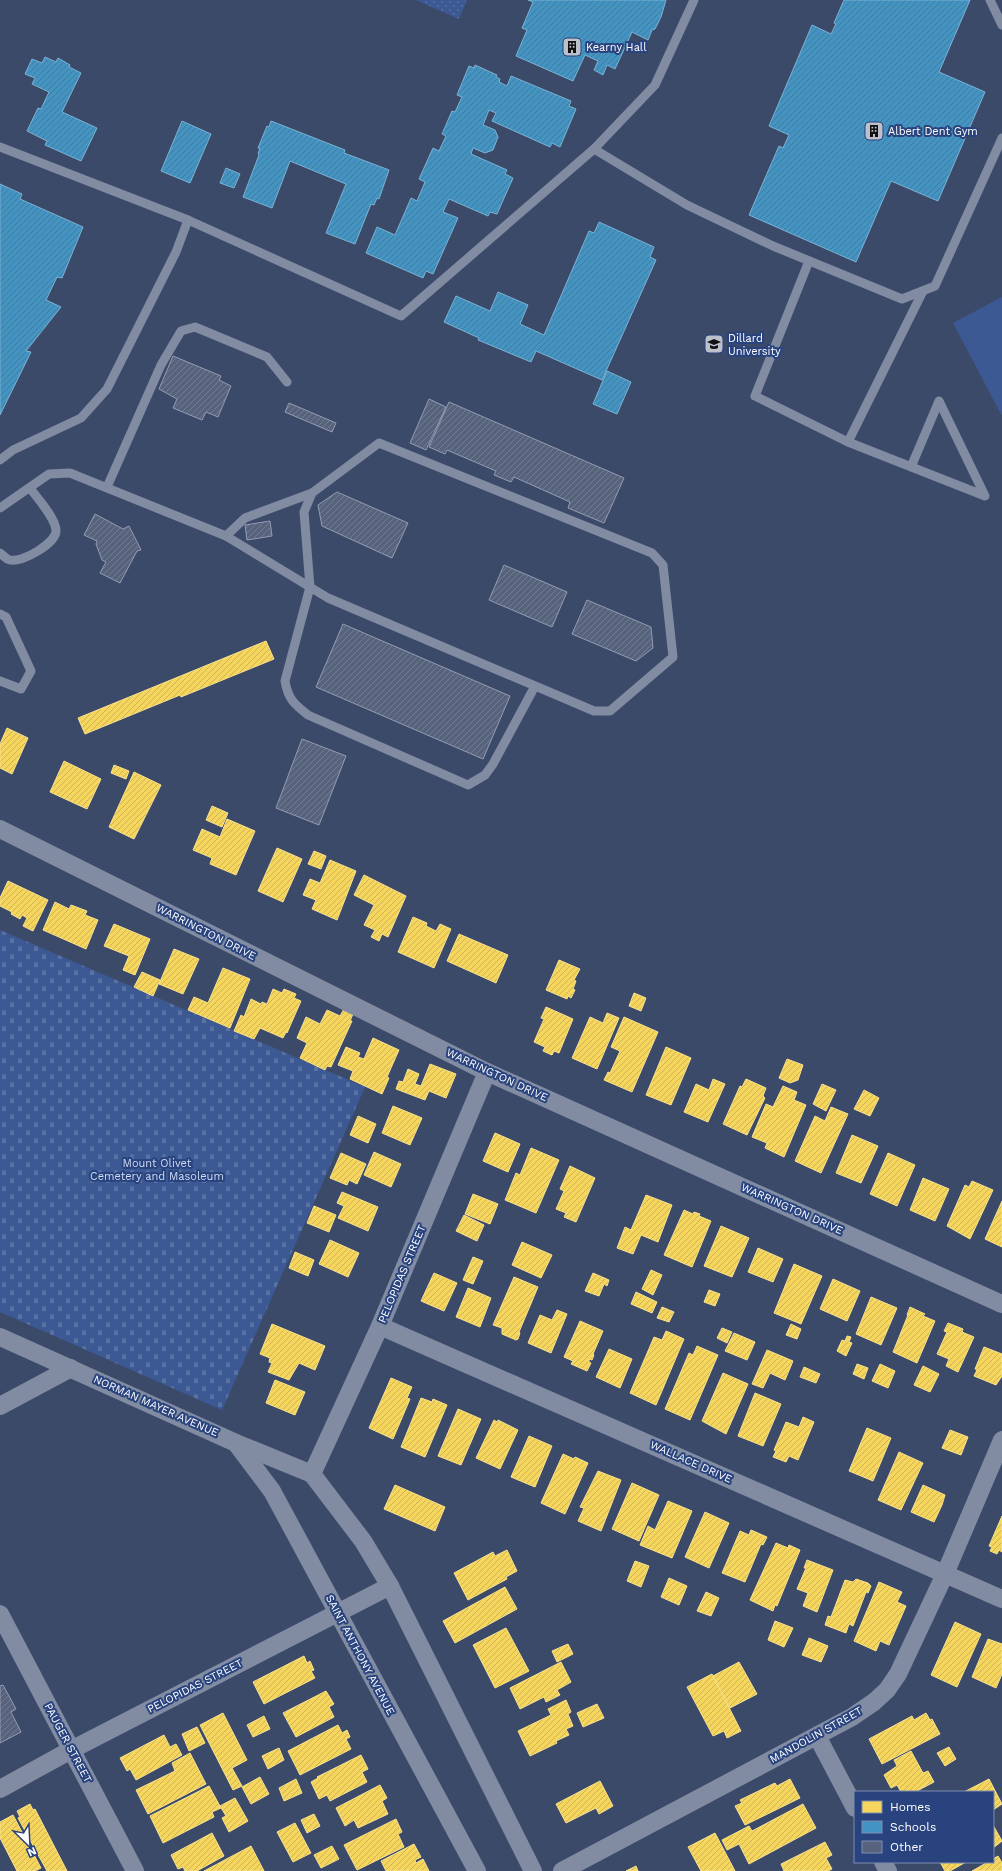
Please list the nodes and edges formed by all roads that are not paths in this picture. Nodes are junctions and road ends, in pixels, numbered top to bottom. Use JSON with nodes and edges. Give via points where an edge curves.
{"nodes":[{"id":1,"x":694,"y":0,"type":"edge"},
{"id":2,"x":990,"y":0,"type":"edge"},
{"id":3,"x":1002,"y":24,"type":"edge"},
{"id":4,"x":1002,"y":138,"type":"edge"},
{"id":5,"x":0,"y":147,"type":"edge"},
{"id":6,"x":594,"y":149,"type":"junction"},
{"id":7,"x":188,"y":220,"type":"junction"},
{"id":8,"x":808,"y":261,"type":"junction"},
{"id":9,"x":923,"y":291,"type":"junction"},
{"id":10,"x":287,"y":382,"type":"dead end"},
{"id":11,"x":848,"y":442,"type":"junction"},
{"id":12,"x":0,"y":460,"type":"edge"},
{"id":13,"x":911,"y":467,"type":"junction"},
{"id":14,"x":108,"y":487,"type":"junction"},
{"id":15,"x":30,"y":488,"type":"junction"},
{"id":16,"x":312,"y":493,"type":"junction"},
{"id":17,"x":0,"y":508,"type":"edge"},
{"id":18,"x":226,"y":536,"type":"junction"},
{"id":19,"x":0,"y":553,"type":"edge"},
{"id":20,"x":310,"y":587,"type":"junction"},
{"id":21,"x":0,"y":614,"type":"edge"},
{"id":22,"x":0,"y":681,"type":"edge"},
{"id":23,"x":536,"y":686,"type":"junction"},
{"id":24,"x":0,"y":829,"type":"edge"},
{"id":25,"x":487,"y":1072,"type":"junction"},
{"id":26,"x":1002,"y":1304,"type":"edge"},
{"id":27,"x":380,"y":1326,"type":"junction"},
{"id":28,"x":0,"y":1336,"type":"edge"},
{"id":29,"x":71,"y":1368,"type":"junction"},
{"id":30,"x":0,"y":1406,"type":"edge"},
{"id":31,"x":1002,"y":1440,"type":"edge"},
{"id":32,"x":236,"y":1442,"type":"junction"},
{"id":33,"x":312,"y":1474,"type":"junction"},
{"id":34,"x":945,"y":1574,"type":"junction"},
{"id":35,"x":390,"y":1586,"type":"junction"},
{"id":36,"x":1002,"y":1598,"type":"edge"},
{"id":37,"x":337,"y":1613,"type":"junction"},
{"id":38,"x":0,"y":1614,"type":"edge"},
{"id":39,"x":817,"y":1736,"type":"junction"},
{"id":40,"x":71,"y":1750,"type":"junction"},
{"id":41,"x":0,"y":1789,"type":"edge"},
{"id":42,"x":854,"y":1806,"type":"edge"},
{"id":43,"x":135,"y":1871,"type":"edge"},
{"id":44,"x":477,"y":1871,"type":"edge"},
{"id":45,"x":533,"y":1871,"type":"edge"},
{"id":46,"x":562,"y":1871,"type":"edge"}],
"edges":[{"from":1,"to":6,"type":"lane","via":[[655,85]]},
{"from":2,"to":3,"type":"lane"},
{"from":4,"to":9,"type":"lane","via":[[935,286]]},
{"from":5,"to":7,"type":"lane"},
{"from":6,"to":7,"type":"lane","via":[[401,316]]},
{"from":6,"to":8,"type":"lane","via":[[687,205]]},
{"from":7,"to":12,"type":"lane","via":[[176,252],[108,389],[81,418],[13,450]]},
{"from":8,"to":9,"type":"lane","via":[[902,299]]},
{"from":8,"to":11,"type":"lane","via":[[755,396]]},
{"from":9,"to":11,"type":"lane"},
{"from":10,"to":14,"type":"lane","via":[[267,357],[195,327],[181,331],[162,365]]},
{"from":11,"to":13,"type":"lane"},
{"from":13,"to":13,"type":"lane","via":[[926,472],[985,496],[939,401]]},
{"from":14,"to":15,"type":"lane","via":[[70,472],[49,474]]},
{"from":14,"to":18,"type":"lane"},
{"from":15,"to":17,"type":"lane"},
{"from":15,"to":19,"type":"lane","via":[[53,520],[56,530],[53,539],[24,559],[11,560]]},
{"from":16,"to":18,"type":"lane","via":[[245,518]]},
{"from":16,"to":20,"type":"lane","via":[[304,512]]},
{"from":16,"to":23,"type":"lane","via":[[379,443],[652,553],[663,565],[673,657],[610,711],[594,711]]},
{"from":18,"to":20,"type":"lane"},
{"from":20,"to":23,"type":"lane","via":[[328,598]]},
{"from":20,"to":23,"type":"lane","via":[[285,681],[287,694],[294,705],[316,718],[468,785],[485,775],[493,764]]},
{"from":21,"to":22,"type":"lane","via":[[6,617],[31,671],[21,689]]},
{"from":24,"to":25,"type":"street","name":"WARRINGTON DRIVE"},
{"from":25,"to":26,"type":"street","name":"WARRINGTON DRIVE"},
{"from":25,"to":27,"type":"street","name":"PELOPIDAS STREET"},
{"from":27,"to":33,"type":"street","name":"PELOPIDAS STREET"},
{"from":27,"to":34,"type":"street","name":"WALLACE DRIVE"},
{"from":28,"to":29,"type":"street","name":"NORMAN MAYER AVENUE"},
{"from":29,"to":30,"type":"street"},
{"from":29,"to":32,"type":"street","name":"NORMAN MAYER AVENUE"},
{"from":31,"to":34,"type":"street","name":"MANDOLIN STREET"},
{"from":32,"to":33,"type":"street","name":"NORMAN MAYER AVENUE"},
{"from":32,"to":37,"type":"street","name":"SAINT ANTHONY AVENUE","via":[[272,1491]]},
{"from":33,"to":35,"type":"street","via":[[363,1541]]},
{"from":34,"to":36,"type":"street","name":"WALLACE DRIVE"},
{"from":34,"to":39,"type":"street","name":"MANDOLIN STREET","via":[[898,1674],[887,1690],[852,1718]]},
{"from":35,"to":37,"type":"street","name":"PELOPIDAS STREET"},
{"from":35,"to":45,"type":"street"},
{"from":37,"to":40,"type":"street","name":"PELOPIDAS STREET"},
{"from":37,"to":44,"type":"street","name":"SAINT ANTHONY AVENUE"},
{"from":38,"to":40,"type":"street","name":"PAUGER STREET"},
{"from":39,"to":42,"type":"street"},
{"from":39,"to":46,"type":"street","name":"MANDOLIN STREET"},
{"from":40,"to":41,"type":"street","name":"PELOPIDAS STREET"},
{"from":40,"to":43,"type":"street","name":"PAUGER STREET"}]}
